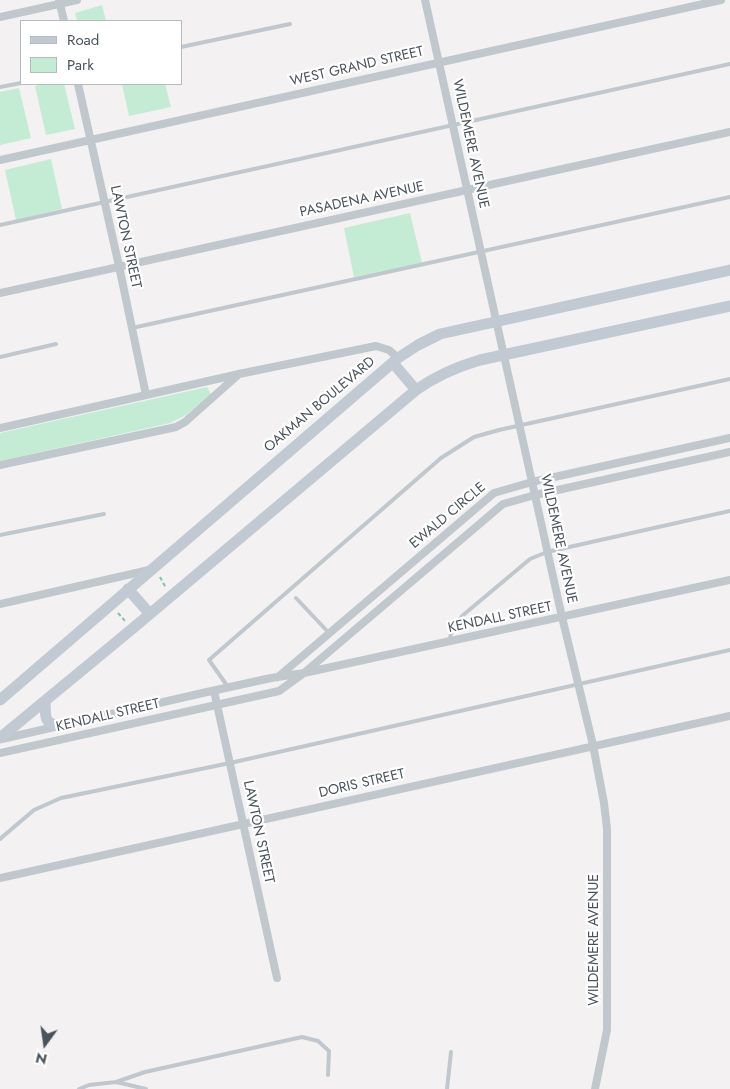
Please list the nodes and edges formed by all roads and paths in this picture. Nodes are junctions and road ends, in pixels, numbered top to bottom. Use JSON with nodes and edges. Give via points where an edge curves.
{"nodes":[{"id":1,"x":77,"y":0,"type":"edge"},
{"id":2,"x":425,"y":0,"type":"edge"},
{"id":3,"x":720,"y":0,"type":"edge"},
{"id":4,"x":59,"y":2,"type":"edge"},
{"id":5,"x":0,"y":17,"type":"edge"},
{"id":6,"x":64,"y":20,"type":"edge"},
{"id":7,"x":290,"y":24,"type":"dead end"},
{"id":8,"x":182,"y":48,"type":"edge"},
{"id":9,"x":439,"y":62,"type":"junction"},
{"id":10,"x":730,"y":64,"type":"edge"},
{"id":11,"x":20,"y":83,"type":"edge"},
{"id":12,"x":78,"y":85,"type":"edge"},
{"id":13,"x":0,"y":87,"type":"edge"},
{"id":14,"x":453,"y":125,"type":"junction"},
{"id":15,"x":730,"y":132,"type":"edge"},
{"id":16,"x":91,"y":140,"type":"junction"},
{"id":17,"x":0,"y":160,"type":"edge"},
{"id":18,"x":468,"y":190,"type":"junction"},
{"id":19,"x":730,"y":197,"type":"edge"},
{"id":20,"x":105,"y":202,"type":"junction"},
{"id":21,"x":0,"y":225,"type":"edge"},
{"id":22,"x":481,"y":252,"type":"junction"},
{"id":23,"x":119,"y":266,"type":"junction"},
{"id":24,"x":730,"y":270,"type":"edge"},
{"id":25,"x":0,"y":292,"type":"edge"},
{"id":26,"x":730,"y":306,"type":"edge"},
{"id":27,"x":496,"y":322,"type":"junction"},
{"id":28,"x":132,"y":328,"type":"junction"},
{"id":29,"x":56,"y":344,"type":"dead end"},
{"id":30,"x":504,"y":356,"type":"junction"},
{"id":31,"x":0,"y":357,"type":"edge"},
{"id":32,"x":396,"y":361,"type":"junction"},
{"id":33,"x":239,"y":374,"type":"junction"},
{"id":34,"x":730,"y":379,"type":"edge"},
{"id":35,"x":416,"y":390,"type":"junction"},
{"id":36,"x":146,"y":395,"type":"junction"},
{"id":37,"x":520,"y":426,"type":"junction"},
{"id":38,"x":0,"y":428,"type":"edge"},
{"id":39,"x":730,"y":438,"type":"edge"},
{"id":40,"x":730,"y":452,"type":"edge"},
{"id":41,"x":0,"y":465,"type":"edge"},
{"id":42,"x":532,"y":482,"type":"junction"},
{"id":43,"x":535,"y":495,"type":"junction"},
{"id":44,"x":730,"y":511,"type":"edge"},
{"id":45,"x":104,"y":514,"type":"dead end"},
{"id":46,"x":0,"y":535,"type":"edge"},
{"id":47,"x":548,"y":552,"type":"junction"},
{"id":48,"x":154,"y":571,"type":"junction"},
{"id":49,"x":730,"y":580,"type":"edge"},
{"id":50,"x":128,"y":589,"type":"junction"},
{"id":51,"x":169,"y":592,"type":"dead end"},
{"id":52,"x":296,"y":598,"type":"dead end"},
{"id":53,"x":0,"y":604,"type":"edge"},
{"id":54,"x":115,"y":610,"type":"dead end"},
{"id":55,"x":150,"y":614,"type":"junction"},
{"id":56,"x":562,"y":617,"type":"junction"},
{"id":57,"x":130,"y":626,"type":"dead end"},
{"id":58,"x":329,"y":633,"type":"junction"},
{"id":59,"x":449,"y":642,"type":"junction"},
{"id":60,"x":730,"y":650,"type":"edge"},
{"id":61,"x":304,"y":674,"type":"junction"},
{"id":62,"x":278,"y":677,"type":"junction"},
{"id":63,"x":578,"y":684,"type":"junction"},
{"id":64,"x":229,"y":688,"type":"junction"},
{"id":65,"x":214,"y":691,"type":"junction"},
{"id":66,"x":0,"y":700,"type":"edge"},
{"id":67,"x":45,"y":703,"type":"junction"},
{"id":68,"x":216,"y":705,"type":"junction"},
{"id":69,"x":730,"y":716,"type":"edge"},
{"id":70,"x":59,"y":726,"type":"junction"},
{"id":71,"x":0,"y":739,"type":"edge"},
{"id":72,"x":593,"y":746,"type":"junction"},
{"id":73,"x":0,"y":753,"type":"edge"},
{"id":74,"x":230,"y":763,"type":"junction"},
{"id":75,"x":244,"y":824,"type":"junction"},
{"id":76,"x":0,"y":839,"type":"edge"},
{"id":77,"x":0,"y":878,"type":"edge"},
{"id":78,"x":277,"y":978,"type":"dead end"},
{"id":79,"x":451,"y":1052,"type":"dead end"},
{"id":80,"x":328,"y":1074,"type":"dead end"},
{"id":81,"x":116,"y":1082,"type":"junction"},
{"id":82,"x":79,"y":1089,"type":"edge"},
{"id":83,"x":146,"y":1089,"type":"edge"},
{"id":84,"x":447,"y":1089,"type":"edge"},
{"id":85,"x":595,"y":1089,"type":"edge"}],
"edges":[{"from":1,"to":4,"type":"street"},
{"from":2,"to":9,"type":"street","name":"WILDEMERE AVENUE"},
{"from":3,"to":9,"type":"street","name":"WEST GRAND STREET"},
{"from":4,"to":5,"type":"street"},
{"from":4,"to":6,"type":"street"},
{"from":7,"to":8,"type":"lane"},
{"from":9,"to":14,"type":"street","name":"WILDEMERE AVENUE"},
{"from":9,"to":16,"type":"street","name":"WEST GRAND STREET"},
{"from":10,"to":14,"type":"lane"},
{"from":11,"to":13,"type":"lane"},
{"from":12,"to":16,"type":"street","name":"LAWTON STREET"},
{"from":14,"to":18,"type":"street","name":"WILDEMERE AVENUE"},
{"from":14,"to":20,"type":"lane"},
{"from":15,"to":18,"type":"street","name":"PASADENA AVENUE"},
{"from":16,"to":17,"type":"street","name":"WEST GRAND STREET"},
{"from":16,"to":20,"type":"street","name":"LAWTON STREET"},
{"from":18,"to":22,"type":"street","name":"WILDEMERE AVENUE"},
{"from":18,"to":23,"type":"street","name":"PASADENA AVENUE"},
{"from":19,"to":22,"type":"lane"},
{"from":20,"to":21,"type":"lane"},
{"from":20,"to":23,"type":"street","name":"LAWTON STREET"},
{"from":22,"to":27,"type":"street","name":"WILDEMERE AVENUE"},
{"from":22,"to":28,"type":"lane"},
{"from":23,"to":25,"type":"street","name":"PASADENA AVENUE"},
{"from":23,"to":28,"type":"street","name":"LAWTON STREET"},
{"from":24,"to":27,"type":"street","name":"OAKMAN BOULEVARD"},
{"from":26,"to":30,"type":"street"},
{"from":27,"to":30,"type":"street","name":"WILDEMERE AVENUE"},
{"from":27,"to":32,"type":"street","name":"OAKMAN BOULEVARD","via":[[440,334],[418,344]]},
{"from":28,"to":36,"type":"street","name":"LAWTON STREET"},
{"from":29,"to":31,"type":"lane"},
{"from":30,"to":35,"type":"street","via":[[460,366]]},
{"from":30,"to":37,"type":"street","name":"WILDEMERE AVENUE"},
{"from":32,"to":33,"type":"street","via":[[389,350],[376,346]]},
{"from":32,"to":35,"type":"street"},
{"from":32,"to":48,"type":"street","name":"OAKMAN BOULEVARD"},
{"from":33,"to":36,"type":"street"},
{"from":33,"to":41,"type":"street","via":[[176,427]]},
{"from":34,"to":37,"type":"lane"},
{"from":35,"to":55,"type":"street"},
{"from":36,"to":38,"type":"street"},
{"from":37,"to":42,"type":"street","name":"WILDEMERE AVENUE"},
{"from":37,"to":64,"type":"lane","via":[[474,437],[441,458],[209,660]]},
{"from":39,"to":42,"type":"street","name":"EWALD CIRCLE"},
{"from":40,"to":43,"type":"street","name":"EWALD CIRCLE"},
{"from":42,"to":43,"type":"street","name":"WILDEMERE AVENUE"},
{"from":42,"to":58,"type":"street","name":"EWALD CIRCLE","via":[[488,497]]},
{"from":43,"to":47,"type":"street","name":"WILDEMERE AVENUE"},
{"from":43,"to":61,"type":"street","name":"EWALD CIRCLE","via":[[509,501],[496,509]]},
{"from":44,"to":47,"type":"lane"},
{"from":45,"to":46,"type":"lane"},
{"from":47,"to":56,"type":"street","name":"WILDEMERE AVENUE"},
{"from":47,"to":59,"type":"lane","via":[[530,559],[462,616]]},
{"from":48,"to":50,"type":"street","name":"OAKMAN BOULEVARD"},
{"from":48,"to":51,"type":"path"},
{"from":48,"to":53,"type":"street"},
{"from":49,"to":56,"type":"street","name":"KENDALL STREET"},
{"from":50,"to":55,"type":"street"},
{"from":50,"to":66,"type":"street","name":"OAKMAN BOULEVARD"},
{"from":52,"to":58,"type":"lane"},
{"from":54,"to":57,"type":"path"},
{"from":55,"to":67,"type":"street"},
{"from":56,"to":59,"type":"street","name":"KENDALL STREET"},
{"from":56,"to":63,"type":"street","name":"WILDEMERE AVENUE"},
{"from":58,"to":62,"type":"street","name":"EWALD CIRCLE"},
{"from":59,"to":61,"type":"street","name":"KENDALL STREET"},
{"from":60,"to":63,"type":"lane"},
{"from":61,"to":62,"type":"street","name":"KENDALL STREET"},
{"from":61,"to":68,"type":"street","name":"KENDALL STREET","via":[[279,691]]},
{"from":62,"to":64,"type":"street","name":"KENDALL STREET"},
{"from":63,"to":72,"type":"street","name":"WILDEMERE AVENUE"},
{"from":63,"to":74,"type":"lane"},
{"from":64,"to":65,"type":"street","name":"KENDALL STREET"},
{"from":65,"to":68,"type":"street","name":"LAWTON STREET"},
{"from":65,"to":70,"type":"street","name":"KENDALL STREET"},
{"from":67,"to":70,"type":"street","via":[[48,722]]},
{"from":67,"to":71,"type":"street"},
{"from":68,"to":73,"type":"street","name":"KENDALL STREET"},
{"from":68,"to":74,"type":"street","name":"LAWTON STREET"},
{"from":69,"to":72,"type":"street","name":"DORIS STREET"},
{"from":70,"to":71,"type":"street","name":"KENDALL STREET"},
{"from":72,"to":75,"type":"street","name":"DORIS STREET"},
{"from":72,"to":85,"type":"street","name":"WILDEMERE AVENUE","via":[[607,829],[607,1030]]},
{"from":74,"to":75,"type":"street","name":"LAWTON STREET"},
{"from":74,"to":76,"type":"lane","via":[[61,798],[34,810]]},
{"from":75,"to":77,"type":"street","name":"DORIS STREET"},
{"from":75,"to":78,"type":"street","name":"LAWTON STREET"},
{"from":79,"to":84,"type":"lane"},
{"from":80,"to":81,"type":"lane","via":[[329,1051],[318,1040],[302,1037],[145,1072]]},
{"from":81,"to":82,"type":"lane"},
{"from":81,"to":83,"type":"lane"}]}
